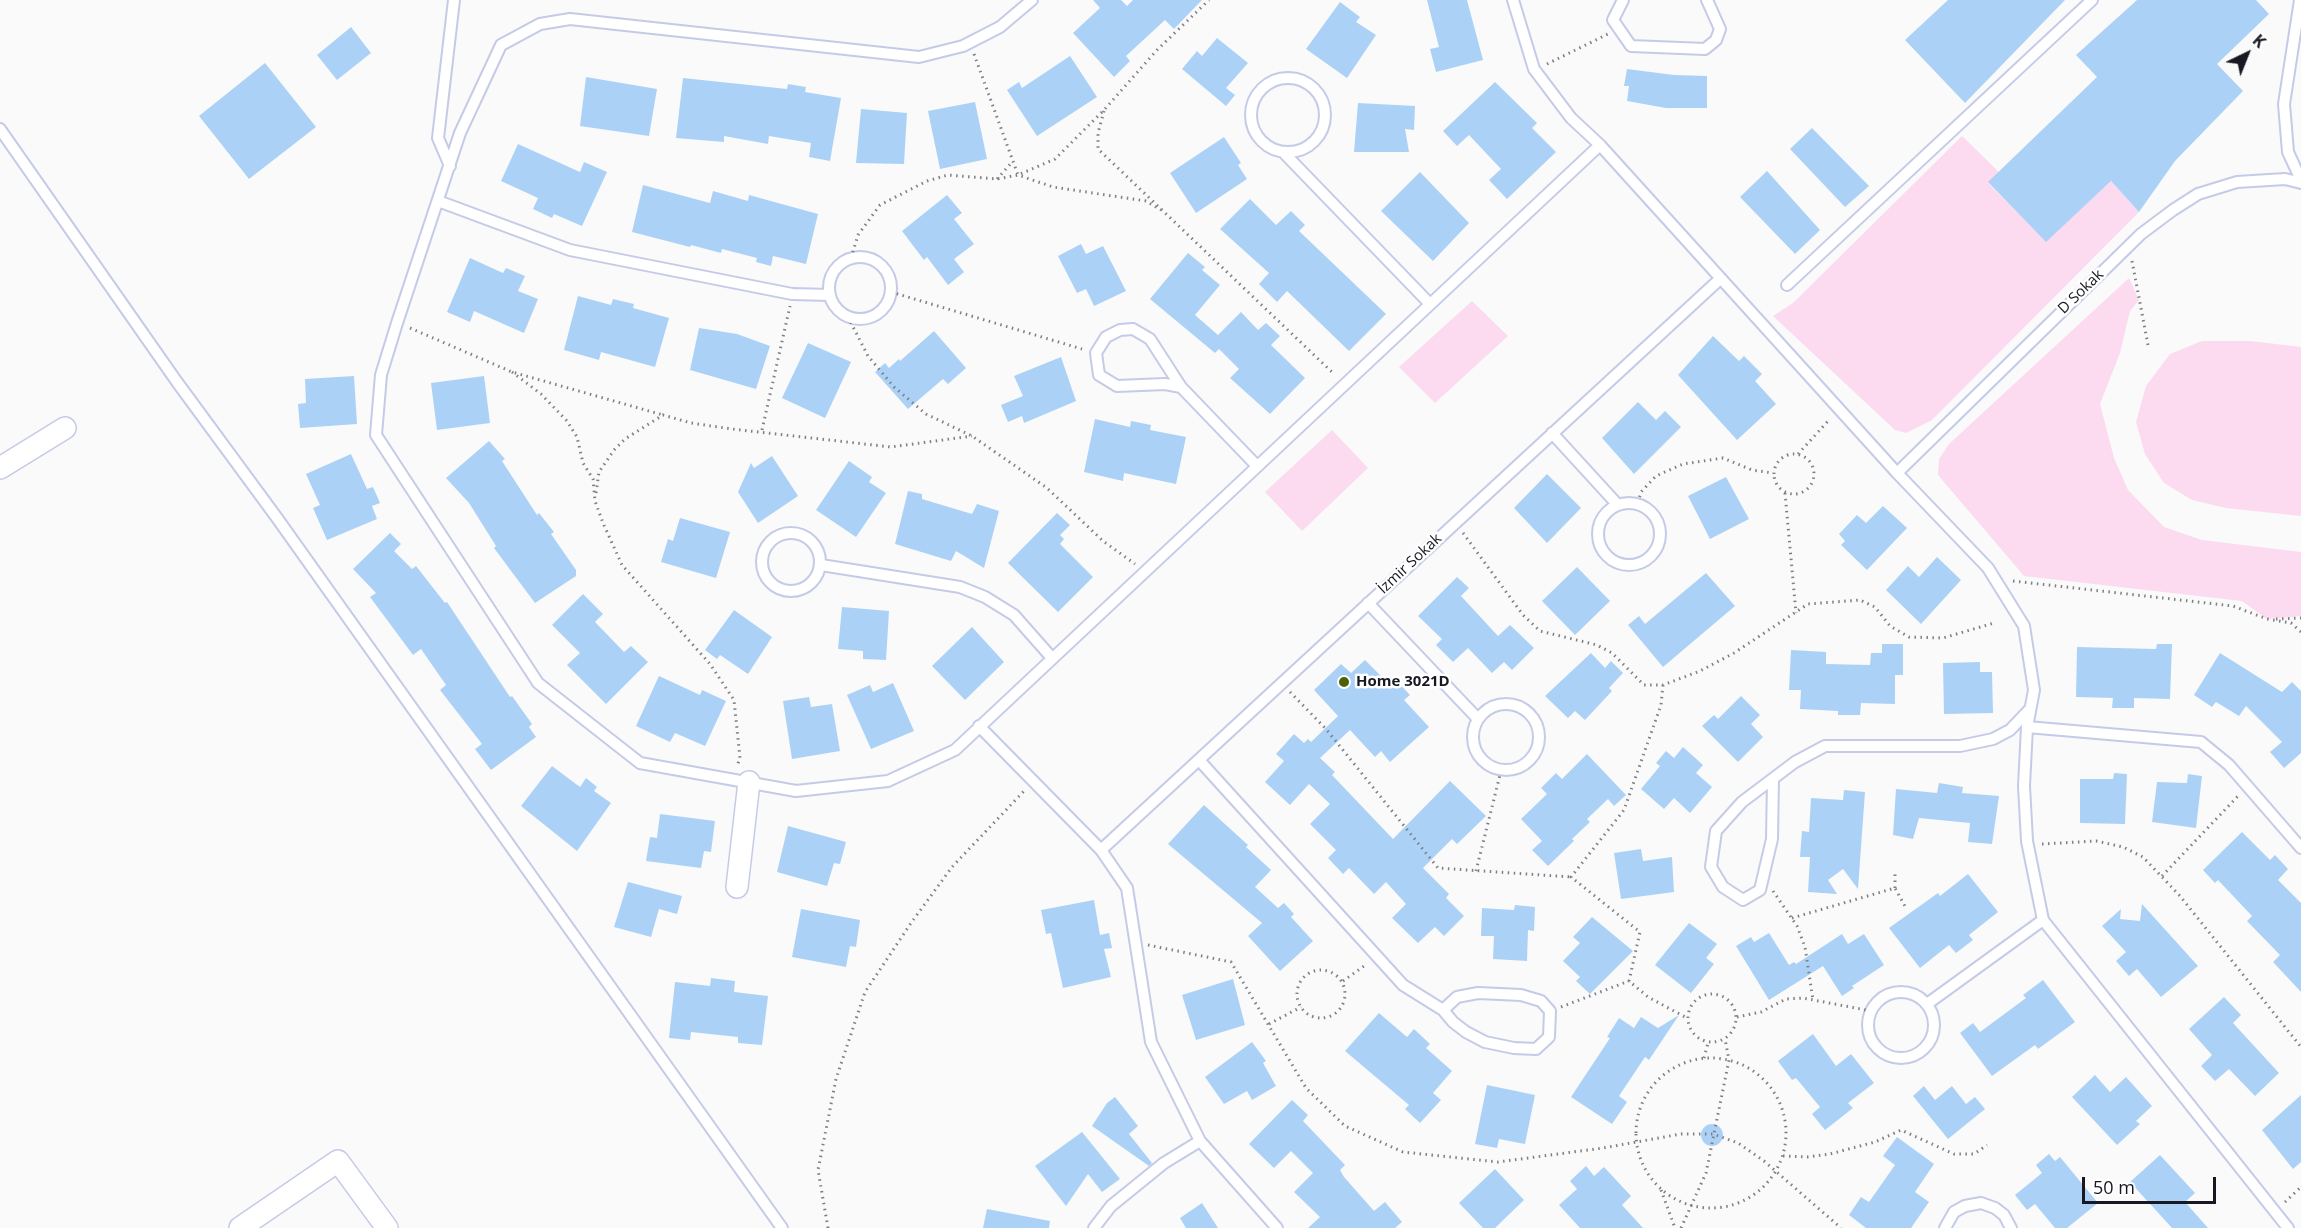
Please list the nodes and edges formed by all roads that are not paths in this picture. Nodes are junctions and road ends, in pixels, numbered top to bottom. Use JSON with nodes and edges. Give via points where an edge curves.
{"nodes":[{"id":1,"x":454,"y":0,"type":"edge"},
{"id":2,"x":1032,"y":0,"type":"edge"},
{"id":3,"x":1513,"y":0,"type":"edge"},
{"id":4,"x":1623,"y":0,"type":"edge"},
{"id":5,"x":1707,"y":0,"type":"edge"},
{"id":6,"x":2092,"y":0,"type":"edge"},
{"id":7,"x":2300,"y":0,"type":"edge"},
{"id":8,"x":0,"y":129,"type":"edge"},
{"id":9,"x":1600,"y":145,"type":"junction"},
{"id":10,"x":1284,"y":153,"type":"junction"},
{"id":11,"x":450,"y":166,"type":"junction"},
{"id":12,"x":2301,"y":182,"type":"edge"},
{"id":13,"x":438,"y":201,"type":"junction"},
{"id":14,"x":1720,"y":279,"type":"junction"},
{"id":15,"x":1787,"y":285,"type":"dead end"},
{"id":16,"x":830,"y":295,"type":"junction"},
{"id":17,"x":1430,"y":304,"type":"junction"},
{"id":18,"x":1181,"y":387,"type":"junction"},
{"id":19,"x":65,"y":428,"type":"dead end"},
{"id":20,"x":1552,"y":433,"type":"junction"},
{"id":21,"x":1257,"y":466,"type":"junction"},
{"id":22,"x":0,"y":468,"type":"edge"},
{"id":23,"x":1897,"y":473,"type":"junction"},
{"id":24,"x":1617,"y":504,"type":"junction"},
{"id":25,"x":821,"y":565,"type":"junction"},
{"id":26,"x":1368,"y":603,"type":"junction"},
{"id":27,"x":1052,"y":658,"type":"junction"},
{"id":28,"x":2030,"y":709,"type":"junction"},
{"id":29,"x":1478,"y":719,"type":"junction"},
{"id":30,"x":980,"y":726,"type":"junction"},
{"id":31,"x":2027,"y":727,"type":"junction"},
{"id":32,"x":1199,"y":760,"type":"junction"},
{"id":33,"x":1773,"y":779,"type":"junction"},
{"id":34,"x":741,"y":781,"type":"junction"},
{"id":35,"x":2301,"y":848,"type":"edge"},
{"id":36,"x":1101,"y":850,"type":"junction"},
{"id":37,"x":737,"y":887,"type":"dead end"},
{"id":38,"x":2043,"y":920,"type":"junction"},
{"id":39,"x":1927,"y":1004,"type":"junction"},
{"id":40,"x":1443,"y":1010,"type":"junction"},
{"id":41,"x":1200,"y":1141,"type":"junction"},
{"id":42,"x":240,"y":1228,"type":"edge"},
{"id":43,"x":387,"y":1228,"type":"edge"},
{"id":44,"x":782,"y":1228,"type":"edge"},
{"id":45,"x":1094,"y":1228,"type":"edge"},
{"id":46,"x":1277,"y":1228,"type":"edge"},
{"id":47,"x":1945,"y":1228,"type":"edge"},
{"id":48,"x":2011,"y":1228,"type":"edge"},
{"id":49,"x":2288,"y":1228,"type":"edge"}],
"edges":[{"from":1,"to":11,"type":"lane","via":[[438,138]]},
{"from":2,"to":11,"type":"lane","via":[[1000,27],[969,42],[919,57],[570,19],[540,24],[501,45],[460,133]]},
{"from":3,"to":9,"type":"lane","via":[[1534,69],[1571,118]]},
{"from":4,"to":5,"type":"lane","via":[[1614,20],[1631,46],[1705,49],[1716,40],[1720,30]]},
{"from":6,"to":15,"type":"lane"},
{"from":7,"to":12,"type":"lane","via":[[2284,104],[2288,152]]},
{"from":8,"to":44,"type":"lane"},
{"from":9,"to":14,"type":"lane"},
{"from":9,"to":17,"type":"lane"},
{"from":10,"to":10,"type":"lane","via":[[1304,149],[1315,141],[1325,118],[1318,93],[1300,80],[1287,78],[1263,87],[1255,97],[1250,119],[1261,142]]},
{"from":10,"to":17,"type":"lane"},
{"from":11,"to":13,"type":"lane"},
{"from":12,"to":23,"type":"lane","name":"D Sokak","via":[[2237,182],[2198,194],[2157,222]]},
{"from":13,"to":16,"type":"lane","via":[[570,250],[792,294]]},
{"from":13,"to":34,"type":"lane","via":[[381,375],[376,435],[538,683],[640,763]]},
{"from":14,"to":20,"type":"lane","name":"İzmir Sokak"},
{"from":14,"to":23,"type":"lane"},
{"from":16,"to":16,"type":"lane","via":[[833,273],[851,258],[873,260],[888,274],[888,302],[873,317],[848,317],[839,311]]},
{"from":17,"to":21,"type":"lane"},
{"from":18,"to":18,"type":"lane","via":[[1150,339],[1133,328],[1106,337],[1096,353],[1099,375],[1117,386]]},
{"from":18,"to":21,"type":"lane"},
{"from":19,"to":22,"type":"street"},
{"from":20,"to":24,"type":"lane"},
{"from":20,"to":26,"type":"lane","name":"İzmir Sokak"},
{"from":21,"to":27,"type":"lane"},
{"from":23,"to":28,"type":"lane","via":[[1988,568],[2024,626],[2034,690]]},
{"from":24,"to":24,"type":"lane","via":[[1638,503],[1656,516],[1660,538],[1657,549],[1639,564],[1628,565],[1608,558],[1599,544],[1599,521]]},
{"from":25,"to":25,"type":"lane","via":[[813,541],[795,532],[775,537],[763,553],[763,572],[776,587],[786,591],[806,587],[814,581]]},
{"from":25,"to":27,"type":"lane","via":[[960,587],[985,597],[1014,615]]},
{"from":26,"to":29,"type":"lane"},
{"from":26,"to":32,"type":"lane","name":"İzmir Sokak"},
{"from":27,"to":30,"type":"lane"},
{"from":28,"to":31,"type":"lane"},
{"from":28,"to":33,"type":"lane","via":[[2010,730],[1993,739],[1960,746],[1825,746]]},
{"from":29,"to":29,"type":"lane","via":[[1486,710],[1508,704],[1520,706],[1537,722],[1540,737],[1533,759],[1524,767],[1501,771],[1488,766],[1474,747]]},
{"from":30,"to":34,"type":"lane","via":[[955,750],[888,781],[796,791]]},
{"from":30,"to":36,"type":"lane"},
{"from":31,"to":35,"type":"lane","via":[[2201,742],[2229,765]]},
{"from":31,"to":38,"type":"lane","via":[[2024,786],[2028,847]]},
{"from":32,"to":36,"type":"lane","name":"İzmir Sokak"},
{"from":32,"to":40,"type":"lane","via":[[1403,985]]},
{"from":33,"to":33,"type":"lane","via":[[1742,802],[1716,831],[1711,867],[1724,887],[1743,900],[1760,890],[1772,839]]},
{"from":34,"to":37,"type":"street"},
{"from":36,"to":41,"type":"lane","via":[[1127,888],[1151,1042]]},
{"from":38,"to":39,"type":"lane"},
{"from":38,"to":49,"type":"lane"},
{"from":39,"to":39,"type":"lane","via":[[1934,1024],[1933,1035],[1919,1053],[1893,1057],[1875,1045],[1869,1028],[1871,1011],[1885,996],[1895,992],[1918,996]]},
{"from":40,"to":40,"type":"lane","via":[[1457,997],[1478,993],[1521,995],[1541,1001],[1550,1011],[1549,1037],[1536,1049],[1485,1042],[1453,1022]]},
{"from":41,"to":45,"type":"lane","via":[[1146,1177],[1112,1206]]},
{"from":41,"to":46,"type":"lane"},
{"from":42,"to":43,"type":"street","via":[[338,1161]]},
{"from":47,"to":48,"type":"lane","via":[[1954,1212],[1981,1203],[2004,1215]]}]}
